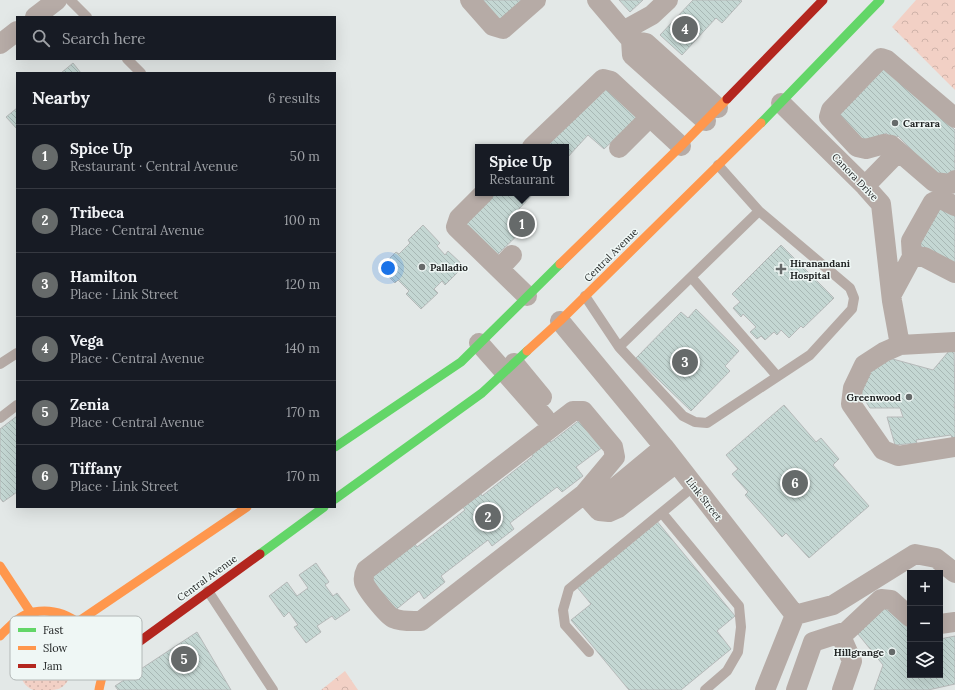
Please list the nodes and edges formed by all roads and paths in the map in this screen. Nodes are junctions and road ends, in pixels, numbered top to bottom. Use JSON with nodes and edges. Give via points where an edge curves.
{"nodes":[{"id":1,"x":57,"y":0,"type":"edge"},
{"id":2,"x":70,"y":0,"type":"edge"},
{"id":3,"x":470,"y":0,"type":"edge"},
{"id":4,"x":536,"y":0,"type":"edge"},
{"id":5,"x":597,"y":0,"type":"edge"},
{"id":6,"x":668,"y":0,"type":"edge"},
{"id":7,"x":823,"y":0,"type":"edge"},
{"id":8,"x":880,"y":0,"type":"edge"},
{"id":9,"x":36,"y":16,"type":"edge"},
{"id":10,"x":85,"y":16,"type":"edge"},
{"id":11,"x":16,"y":32,"type":"edge"},
{"id":12,"x":627,"y":36,"type":"junction"},
{"id":13,"x":0,"y":44,"type":"edge"},
{"id":14,"x":128,"y":60,"type":"edge"},
{"id":15,"x":140,"y":72,"type":"edge"},
{"id":16,"x":781,"y":103,"type":"junction"},
{"id":17,"x":712,"y":115,"type":"junction"},
{"id":18,"x":650,"y":117,"type":"junction"},
{"id":19,"x":955,"y":118,"type":"edge"},
{"id":20,"x":535,"y":144,"type":"edge"},
{"id":21,"x":681,"y":146,"type":"junction"},
{"id":22,"x":619,"y":148,"type":"dead end"},
{"id":23,"x":898,"y":152,"type":"junction"},
{"id":24,"x":718,"y":165,"type":"junction"},
{"id":25,"x":955,"y":180,"type":"edge"},
{"id":26,"x":865,"y":186,"type":"junction"},
{"id":27,"x":481,"y":196,"type":"edge"},
{"id":28,"x":955,"y":206,"type":"edge"},
{"id":29,"x":759,"y":211,"type":"junction"},
{"id":30,"x":912,"y":257,"type":"junction"},
{"id":31,"x":955,"y":273,"type":"edge"},
{"id":32,"x":691,"y":277,"type":"junction"},
{"id":33,"x":892,"y":294,"type":"junction"},
{"id":34,"x":527,"y":296,"type":"junction"},
{"id":35,"x":585,"y":296,"type":"junction"},
{"id":36,"x":560,"y":321,"type":"junction"},
{"id":37,"x":955,"y":342,"type":"edge"},
{"id":38,"x":479,"y":344,"type":"junction"},
{"id":39,"x":900,"y":345,"type":"junction"},
{"id":40,"x":618,"y":348,"type":"junction"},
{"id":41,"x":16,"y":354,"type":"edge"},
{"id":42,"x":0,"y":364,"type":"edge"},
{"id":43,"x":509,"y":368,"type":"junction"},
{"id":44,"x":778,"y":376,"type":"junction"},
{"id":45,"x":16,"y":406,"type":"edge"},
{"id":46,"x":550,"y":415,"type":"dead end"},
{"id":47,"x":0,"y":418,"type":"edge"},
{"id":48,"x":336,"y":446,"type":"edge"},
{"id":49,"x":955,"y":448,"type":"edge"},
{"id":50,"x":670,"y":455,"type":"junction"},
{"id":51,"x":694,"y":486,"type":"junction"},
{"id":52,"x":336,"y":498,"type":"edge"},
{"id":53,"x":589,"y":499,"type":"junction"},
{"id":54,"x":246,"y":508,"type":"edge"},
{"id":55,"x":323,"y":508,"type":"edge"},
{"id":56,"x":662,"y":513,"type":"junction"},
{"id":57,"x":0,"y":566,"type":"edge"},
{"id":58,"x":955,"y":573,"type":"edge"},
{"id":59,"x":208,"y":591,"type":"junction"},
{"id":60,"x":31,"y":613,"type":"junction"},
{"id":61,"x":907,"y":614,"type":"edge"},
{"id":62,"x":795,"y":615,"type":"junction"},
{"id":63,"x":24,"y":616,"type":"edge"},
{"id":64,"x":70,"y":616,"type":"edge"},
{"id":65,"x":86,"y":616,"type":"edge"},
{"id":66,"x":955,"y":622,"type":"edge"},
{"id":67,"x":10,"y":624,"type":"edge"},
{"id":68,"x":943,"y":624,"type":"edge"},
{"id":69,"x":1,"y":632,"type":"edge"},
{"id":70,"x":840,"y":634,"type":"junction"},
{"id":71,"x":142,"y":639,"type":"edge"},
{"id":72,"x":589,"y":652,"type":"dead end"},
{"id":73,"x":102,"y":680,"type":"edge"},
{"id":74,"x":99,"y":690,"type":"edge"},
{"id":75,"x":272,"y":690,"type":"edge"},
{"id":76,"x":705,"y":690,"type":"edge"},
{"id":77,"x":765,"y":690,"type":"edge"},
{"id":78,"x":796,"y":690,"type":"edge"},
{"id":79,"x":842,"y":690,"type":"edge"}],
"edges":[{"from":1,"to":9,"type":"street"},
{"from":2,"to":10,"type":"lane"},
{"from":3,"to":4,"type":"street","via":[[493,26],[503,29]]},
{"from":5,"to":12,"type":"street"},
{"from":6,"to":12,"type":"street"},
{"from":7,"to":17,"type":"main road"},
{"from":8,"to":16,"type":"main road","name":"Central Avenue"},
{"from":11,"to":13,"type":"street"},
{"from":12,"to":17,"type":"street","via":[[632,55]]},
{"from":14,"to":15,"type":"lane"},
{"from":16,"to":24,"type":"main road","name":"Central Avenue"},
{"from":16,"to":26,"type":"street","name":"Canora Drive"},
{"from":17,"to":21,"type":"main road"},
{"from":18,"to":20,"type":"street","via":[[611,81],[603,79]]},
{"from":18,"to":21,"type":"street"},
{"from":18,"to":22,"type":"street"},
{"from":19,"to":23,"type":"street","via":[[888,60],[880,58],[831,110],[829,117],[857,147],[866,149],[884,144],[891,145]]},
{"from":21,"to":34,"type":"main road"},
{"from":23,"to":25,"type":"street","via":[[934,182],[951,184]]},
{"from":23,"to":26,"type":"street"},
{"from":24,"to":29,"type":"lane"},
{"from":24,"to":35,"type":"main road","name":"Central Avenue"},
{"from":26,"to":33,"type":"street","name":"Canora Drive","via":[[882,204]]},
{"from":27,"to":34,"type":"street","via":[[459,218],[456,227],[505,262]]},
{"from":28,"to":30,"type":"street","via":[[941,199],[933,202],[911,241]]},
{"from":29,"to":32,"type":"lane"},
{"from":29,"to":44,"type":"lane","via":[[850,288],[854,298],[852,309],[810,355]]},
{"from":30,"to":31,"type":"street","via":[[924,257]]},
{"from":30,"to":33,"type":"street"},
{"from":32,"to":40,"type":"lane"},
{"from":32,"to":44,"type":"lane"},
{"from":33,"to":39,"type":"street","name":"Canora Drive"},
{"from":34,"to":38,"type":"main road"},
{"from":35,"to":36,"type":"main road","name":"Central Avenue"},
{"from":35,"to":40,"type":"lane"},
{"from":36,"to":43,"type":"main road","name":"Central Avenue"},
{"from":36,"to":50,"type":"street","name":"Link Street"},
{"from":37,"to":39,"type":"street"},
{"from":38,"to":43,"type":"street"},
{"from":38,"to":48,"type":"main road","via":[[461,362]]},
{"from":39,"to":49,"type":"street","via":[[864,364],[853,388],[852,404],[883,450],[898,456]]},
{"from":40,"to":44,"type":"lane","via":[[683,416],[695,422],[708,423]]},
{"from":41,"to":42,"type":"lane"},
{"from":43,"to":46,"type":"street"},
{"from":43,"to":52,"type":"main road","name":"Central Avenue","via":[[482,393]]},
{"from":45,"to":47,"type":"lane"},
{"from":50,"to":51,"type":"street","name":"Link Street"},
{"from":50,"to":53,"type":"street"},
{"from":51,"to":56,"type":"lane"},
{"from":51,"to":62,"type":"street","name":"Link Street"},
{"from":53,"to":53,"type":"street","via":[[422,621],[393,618],[385,612],[364,583],[366,570],[573,411],[583,411],[613,447],[615,457]]},
{"from":54,"to":65,"type":"main road"},
{"from":55,"to":59,"type":"main road","name":"Central Avenue"},
{"from":56,"to":72,"type":"lane","via":[[569,589],[563,610],[565,625]]},
{"from":56,"to":76,"type":"lane","via":[[739,606],[742,627],[738,652],[727,671]]},
{"from":57,"to":60,"type":"main road"},
{"from":58,"to":62,"type":"street","via":[[936,558],[915,554],[834,605]]},
{"from":59,"to":71,"type":"main road","name":"Central Avenue"},
{"from":59,"to":75,"type":"lane"},
{"from":60,"to":63,"type":"main road"},
{"from":60,"to":64,"type":"main road","via":[[43,611]]},
{"from":61,"to":70,"type":"street","via":[[891,600],[881,599],[847,631]]},
{"from":62,"to":77,"type":"street"},
{"from":66,"to":68,"type":"street"},
{"from":67,"to":69,"type":"main road"},
{"from":70,"to":78,"type":"street","via":[[813,642]]},
{"from":70,"to":79,"type":"street","via":[[852,661]]},
{"from":73,"to":74,"type":"main road"}]}
